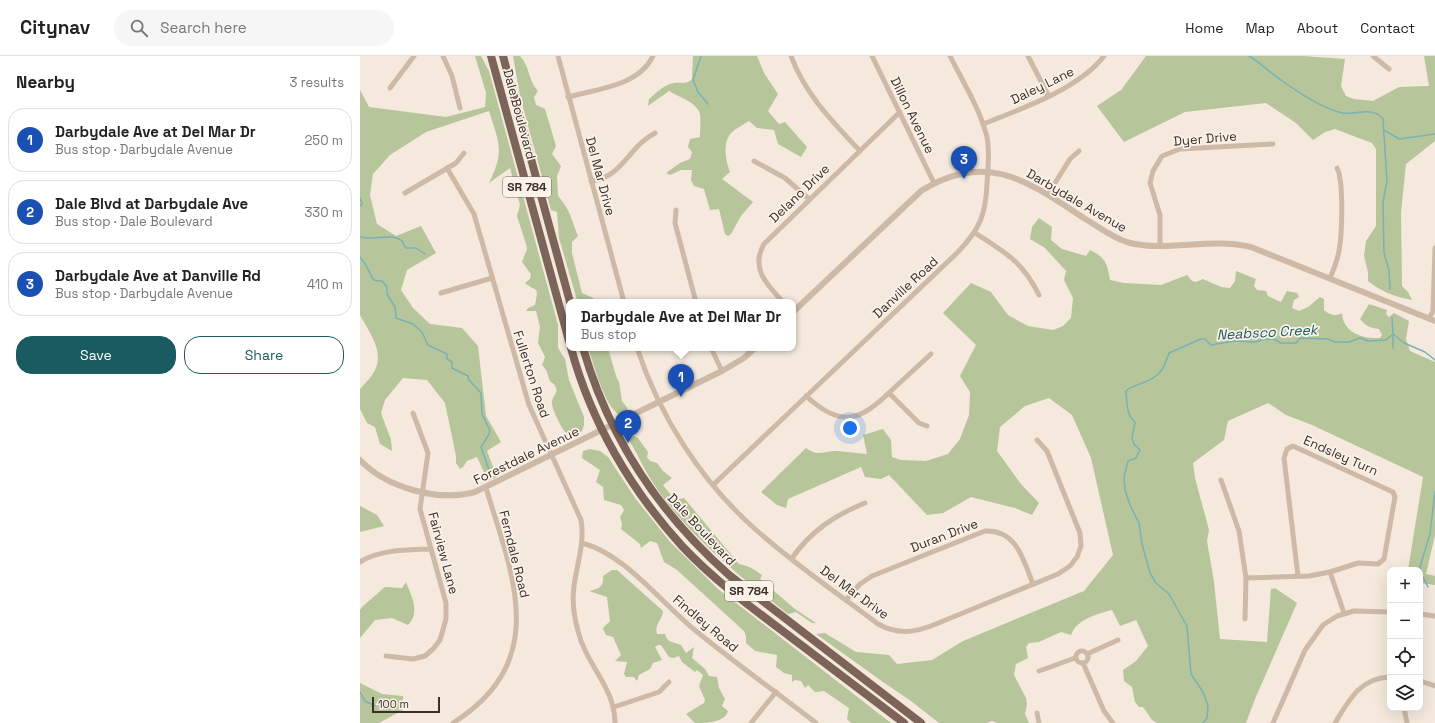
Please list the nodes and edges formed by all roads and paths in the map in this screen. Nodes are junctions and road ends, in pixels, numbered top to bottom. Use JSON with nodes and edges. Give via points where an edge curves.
{"nodes":[{"id":1,"x":414,"y":56,"type":"edge"},
{"id":2,"x":443,"y":56,"type":"edge"},
{"id":3,"x":492,"y":56,"type":"edge"},
{"id":4,"x":503,"y":56,"type":"edge"},
{"id":5,"x":558,"y":56,"type":"edge"},
{"id":6,"x":653,"y":56,"type":"edge"},
{"id":7,"x":791,"y":56,"type":"edge"},
{"id":8,"x":872,"y":56,"type":"edge"},
{"id":9,"x":950,"y":56,"type":"edge"},
{"id":10,"x":1028,"y":56,"type":"edge"},
{"id":11,"x":1104,"y":56,"type":"edge"},
{"id":12,"x":1373,"y":56,"type":"edge"},
{"id":13,"x":1388,"y":69,"type":"dead end"},
{"id":14,"x":390,"y":88,"type":"dead end"},
{"id":15,"x":1048,"y":96,"type":"junction"},
{"id":16,"x":568,"y":97,"type":"junction"},
{"id":17,"x":460,"y":108,"type":"dead end"},
{"id":18,"x":900,"y":112,"type":"junction"},
{"id":19,"x":983,"y":124,"type":"junction"},
{"id":20,"x":656,"y":133,"type":"dead end"},
{"id":21,"x":1273,"y":144,"type":"dead end"},
{"id":22,"x":860,"y":150,"type":"junction"},
{"id":23,"x":1078,"y":151,"type":"dead end"},
{"id":24,"x":464,"y":153,"type":"dead end"},
{"id":25,"x":754,"y":161,"type":"dead end"},
{"id":26,"x":447,"y":168,"type":"junction"},
{"id":27,"x":1337,"y":168,"type":"dead end"},
{"id":28,"x":988,"y":172,"type":"junction"},
{"id":29,"x":592,"y":181,"type":"junction"},
{"id":30,"x":934,"y":183,"type":"junction"},
{"id":31,"x":405,"y":193,"type":"dead end"},
{"id":32,"x":1048,"y":194,"type":"junction"},
{"id":33,"x":809,"y":198,"type":"junction"},
{"id":34,"x":676,"y":210,"type":"dead end"},
{"id":35,"x":975,"y":233,"type":"junction"},
{"id":36,"x":1160,"y":245,"type":"junction"},
{"id":37,"x":1435,"y":248,"type":"edge"},
{"id":38,"x":492,"y":278,"type":"junction"},
{"id":39,"x":1330,"y":278,"type":"junction"},
{"id":40,"x":441,"y":293,"type":"dead end"},
{"id":41,"x":1039,"y":295,"type":"dead end"},
{"id":42,"x":569,"y":299,"type":"edge"},
{"id":43,"x":623,"y":299,"type":"edge"},
{"id":44,"x":695,"y":299,"type":"edge"},
{"id":45,"x":781,"y":299,"type":"edge"},
{"id":46,"x":796,"y":309,"type":"edge"},
{"id":47,"x":1432,"y":320,"type":"edge"},
{"id":48,"x":566,"y":330,"type":"edge"},
{"id":49,"x":572,"y":351,"type":"edge"},
{"id":50,"x":584,"y":351,"type":"edge"},
{"id":51,"x":638,"y":351,"type":"edge"},
{"id":52,"x":712,"y":351,"type":"edge"},
{"id":53,"x":752,"y":351,"type":"edge"},
{"id":54,"x":931,"y":354,"type":"dead end"},
{"id":55,"x":722,"y":371,"type":"junction"},
{"id":56,"x":889,"y":393,"type":"junction"},
{"id":57,"x":806,"y":396,"type":"junction"},
{"id":58,"x":659,"y":402,"type":"junction"},
{"id":59,"x":413,"y":412,"type":"dead end"},
{"id":60,"x":612,"y":426,"type":"junction"},
{"id":61,"x":927,"y":426,"type":"dead end"},
{"id":62,"x":602,"y":430,"type":"junction"},
{"id":63,"x":1037,"y":440,"type":"dead end"},
{"id":64,"x":551,"y":456,"type":"junction"},
{"id":65,"x":360,"y":460,"type":"edge"},
{"id":66,"x":1221,"y":480,"type":"dead end"},
{"id":67,"x":714,"y":485,"type":"junction"},
{"id":68,"x":486,"y":488,"type":"junction"},
{"id":69,"x":422,"y":491,"type":"junction"},
{"id":70,"x":865,"y":503,"type":"dead end"},
{"id":71,"x":582,"y":543,"type":"junction"},
{"id":72,"x":431,"y":549,"type":"junction"},
{"id":73,"x":792,"y":558,"type":"junction"},
{"id":74,"x":360,"y":562,"type":"edge"},
{"id":75,"x":1330,"y":572,"type":"junction"},
{"id":76,"x":1298,"y":576,"type":"junction"},
{"id":77,"x":1246,"y":578,"type":"junction"},
{"id":78,"x":1033,"y":584,"type":"junction"},
{"id":79,"x":846,"y":600,"type":"junction"},
{"id":80,"x":1387,"y":612,"type":"edge"},
{"id":81,"x":1344,"y":613,"type":"junction"},
{"id":82,"x":1423,"y":614,"type":"edge"},
{"id":83,"x":1435,"y":616,"type":"edge"},
{"id":84,"x":1245,"y":619,"type":"dead end"},
{"id":85,"x":1118,"y":640,"type":"dead end"},
{"id":86,"x":1087,"y":654,"type":"junction"},
{"id":87,"x":386,"y":656,"type":"dead end"},
{"id":88,"x":1076,"y":658,"type":"junction"},
{"id":89,"x":1083,"y":663,"type":"junction"},
{"id":90,"x":1039,"y":672,"type":"dead end"},
{"id":91,"x":1387,"y":678,"type":"edge"},
{"id":92,"x":669,"y":682,"type":"dead end"},
{"id":93,"x":1423,"y":682,"type":"edge"},
{"id":94,"x":1435,"y":686,"type":"edge"},
{"id":95,"x":776,"y":692,"type":"junction"},
{"id":96,"x":614,"y":707,"type":"junction"},
{"id":97,"x":1405,"y":711,"type":"edge"},
{"id":98,"x":1037,"y":713,"type":"dead end"},
{"id":99,"x":453,"y":723,"type":"edge"},
{"id":100,"x":616,"y":723,"type":"edge"},
{"id":101,"x":751,"y":723,"type":"edge"},
{"id":102,"x":816,"y":723,"type":"edge"},
{"id":103,"x":904,"y":723,"type":"edge"},
{"id":104,"x":920,"y":723,"type":"edge"},
{"id":105,"x":1039,"y":723,"type":"edge"},
{"id":106,"x":1113,"y":723,"type":"edge"},
{"id":107,"x":1273,"y":723,"type":"edge"},
{"id":108,"x":1335,"y":723,"type":"edge"},
{"id":109,"x":1407,"y":723,"type":"edge"}],
"edges":[{"from":1,"to":14,"type":"street"},
{"from":2,"to":17,"type":"street","via":[[452,76]]},
{"from":3,"to":48,"type":"main road","name":"Dale Boulevard","number":"SR 784"},
{"from":4,"to":42,"type":"main road","name":"Dale Boulevard","number":"SR 784"},
{"from":5,"to":16,"type":"street","name":"Del Mar Drive"},
{"from":6,"to":16,"type":"street","via":[[642,71],[630,79]]},
{"from":7,"to":22,"type":"street","via":[[804,85],[816,103]]},
{"from":8,"to":18,"type":"street","name":"Dillon Avenue"},
{"from":9,"to":19,"type":"street","name":"Danville Road"},
{"from":10,"to":15,"type":"street"},
{"from":11,"to":15,"type":"street","name":"Daley Lane","via":[[1079,80]]},
{"from":12,"to":13,"type":"street"},
{"from":15,"to":19,"type":"street","name":"Daley Lane"},
{"from":16,"to":29,"type":"street","name":"Del Mar Drive"},
{"from":18,"to":22,"type":"street","name":"Delano Drive"},
{"from":18,"to":30,"type":"street","name":"Dillon Avenue"},
{"from":19,"to":28,"type":"street","name":"Danville Road","via":[[988,146]]},
{"from":20,"to":29,"type":"street","via":[[638,145],[612,174],[601,180]]},
{"from":21,"to":36,"type":"street","name":"Dyer Drive","via":[[1186,148],[1173,150],[1162,156],[1153,171],[1150,183],[1160,215]]},
{"from":22,"to":33,"type":"street","name":"Delano Drive"},
{"from":23,"to":32,"type":"street"},
{"from":24,"to":26,"type":"street","via":[[456,163]]},
{"from":25,"to":33,"type":"street","via":[[785,178]]},
{"from":26,"to":31,"type":"street"},
{"from":26,"to":38,"type":"street","name":"Fullerton Road","via":[[474,214]]},
{"from":27,"to":39,"type":"street","via":[[1341,178],[1340,241]]},
{"from":28,"to":30,"type":"street","name":"Darbydale Avenue","via":[[954,175]]},
{"from":28,"to":32,"type":"street","name":"Darbydale Avenue","via":[[1018,178]]},
{"from":28,"to":35,"type":"street","name":"Danville Road","via":[[985,208]]},
{"from":29,"to":43,"type":"street","name":"Del Mar Drive"},
{"from":30,"to":46,"type":"street","name":"Darbydale Avenue","via":[[912,198]]},
{"from":32,"to":36,"type":"street","name":"Darbydale Avenue","via":[[1120,240]]},
{"from":33,"to":45,"type":"street","name":"Delano Drive","via":[[768,238],[760,253],[762,276]]},
{"from":34,"to":44,"type":"street","via":[[675,223]]},
{"from":35,"to":41,"type":"street","via":[[1017,262]]},
{"from":35,"to":57,"type":"street","name":"Danville Road"},
{"from":36,"to":39,"type":"street","name":"Darbydale Avenue","via":[[1243,245],[1262,250]]},
{"from":37,"to":47,"type":"street"},
{"from":38,"to":40,"type":"street"},
{"from":38,"to":64,"type":"street","name":"Fullerton Road","via":[[529,405]]},
{"from":39,"to":47,"type":"street","name":"Darbydale Avenue"},
{"from":49,"to":62,"type":"main road","name":"Dale Boulevard","number":"SR 784","via":[[585,391]]},
{"from":50,"to":60,"type":"main road","name":"Dale Boulevard","number":"SR 784"},
{"from":51,"to":58,"type":"street","name":"Del Mar Drive"},
{"from":52,"to":55,"type":"street"},
{"from":53,"to":55,"type":"street"},
{"from":54,"to":56,"type":"street"},
{"from":55,"to":58,"type":"street"},
{"from":56,"to":57,"type":"street","via":[[871,410],[851,417],[825,412]]},
{"from":56,"to":61,"type":"street","via":[[919,423]]},
{"from":57,"to":67,"type":"street","name":"Danville Road"},
{"from":58,"to":60,"type":"street"},
{"from":58,"to":67,"type":"street","name":"Del Mar Drive","via":[[687,450]]},
{"from":59,"to":69,"type":"street","name":"Fairview Lane","via":[[428,453]]},
{"from":60,"to":62,"type":"street","name":"Forestdale Avenue"},
{"from":60,"to":104,"type":"main road","name":"Dale Boulevard","number":"SR 784","via":[[633,464],[660,503],[711,559],[748,591]]},
{"from":62,"to":64,"type":"street","name":"Forestdale Avenue"},
{"from":62,"to":103,"type":"main road","name":"Dale Boulevard","number":"SR 784","via":[[651,508],[700,564],[738,597]]},
{"from":63,"to":78,"type":"street","name":"Del Mar Drive","via":[[1047,451],[1079,527],[1081,540],[1077,557],[1070,566]]},
{"from":64,"to":68,"type":"street","name":"Forestdale Avenue"},
{"from":64,"to":71,"type":"street","name":"Fullerton Road","via":[[578,511],[582,526]]},
{"from":65,"to":69,"type":"street","name":"Forestdale Avenue","via":[[386,479]]},
{"from":66,"to":77,"type":"street","via":[[1239,531]]},
{"from":67,"to":73,"type":"street","name":"Del Mar Drive","via":[[755,529]]},
{"from":68,"to":69,"type":"street","name":"Forestdale Avenue","via":[[454,496]]},
{"from":68,"to":99,"type":"street","name":"Ferndale Road","via":[[516,592],[517,628],[512,650],[497,681],[482,701]]},
{"from":69,"to":72,"type":"street","name":"Fairview Lane","via":[[420,509]]},
{"from":70,"to":73,"type":"street","via":[[821,527],[805,541]]},
{"from":71,"to":95,"type":"street","name":"Findley Road","via":[[597,547],[613,557],[696,631]]},
{"from":71,"to":96,"type":"street","name":"Fullerton Road","via":[[574,593],[576,623],[584,648],[605,683]]},
{"from":72,"to":74,"type":"street","via":[[381,553]]},
{"from":72,"to":87,"type":"street","name":"Fairview Lane","via":[[446,602],[443,633],[434,649],[420,658]]},
{"from":73,"to":79,"type":"street","name":"Del Mar Drive"},
{"from":75,"to":76,"type":"street"},
{"from":75,"to":76,"type":"street","name":"Endsley Turn","via":[[1358,563],[1381,563],[1394,503],[1393,492],[1292,446],[1286,450],[1284,458]]},
{"from":75,"to":81,"type":"street"},
{"from":76,"to":77,"type":"street"},
{"from":77,"to":84,"type":"street"},
{"from":78,"to":79,"type":"street","name":"Del Mar Drive","via":[[912,632],[898,632],[885,628]]},
{"from":78,"to":79,"type":"street","name":"Duran Drive","via":[[1020,551],[1013,541],[1002,533],[985,531],[872,576],[860,584]]},
{"from":80,"to":81,"type":"street","via":[[1362,610]]},
{"from":81,"to":107,"type":"street","via":[[1323,625],[1311,640]]},
{"from":82,"to":83,"type":"street"},
{"from":85,"to":86,"type":"street"},
{"from":86,"to":88,"type":"street","via":[[1079,651]]},
{"from":86,"to":89,"type":"street","via":[[1088,659]]},
{"from":88,"to":89,"type":"street","via":[[1078,662]]},
{"from":88,"to":90,"type":"street"},
{"from":89,"to":106,"type":"street","via":[[1104,711]]},
{"from":91,"to":108,"type":"street","via":[[1371,681],[1359,688],[1349,699]]},
{"from":92,"to":96,"type":"street","via":[[659,692]]},
{"from":93,"to":94,"type":"street"},
{"from":95,"to":101,"type":"street"},
{"from":95,"to":102,"type":"street","name":"Findley Road"},
{"from":96,"to":100,"type":"street","name":"Fullerton Road"},
{"from":97,"to":109,"type":"street"},
{"from":98,"to":105,"type":"street"}]}
